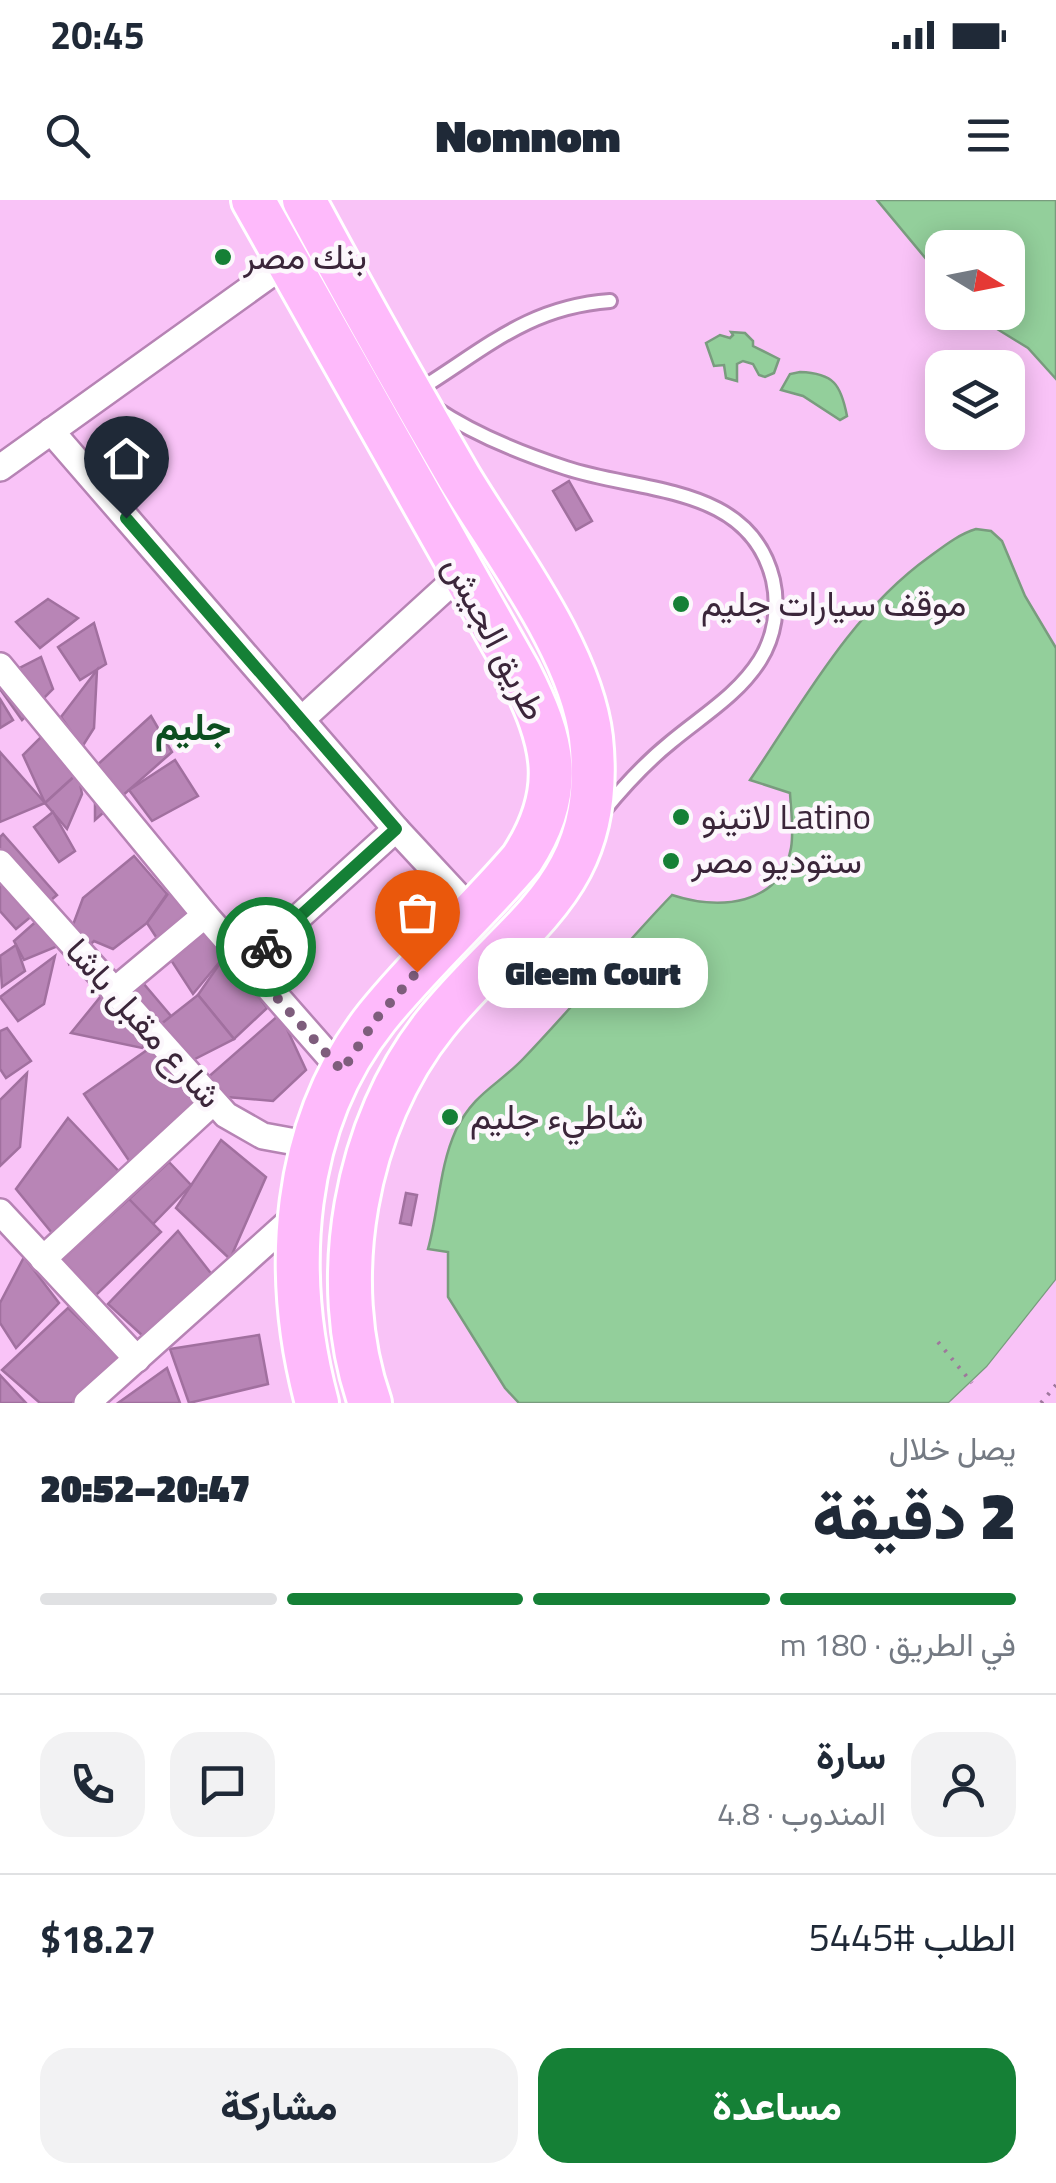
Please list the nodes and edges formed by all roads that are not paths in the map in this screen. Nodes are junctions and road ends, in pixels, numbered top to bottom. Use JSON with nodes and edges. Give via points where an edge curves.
{"nodes":[{"id":1,"x":252,"y":200,"type":"edge"},
{"id":2,"x":304,"y":200,"type":"edge"},
{"id":3,"x":286,"y":263,"type":"junction"},
{"id":4,"x":610,"y":300,"type":"dead end"},
{"id":5,"x":413,"y":394,"type":"junction"},
{"id":6,"x":51,"y":432,"type":"junction"},
{"id":7,"x":0,"y":468,"type":"edge"},
{"id":8,"x":462,"y":574,"type":"junction"},
{"id":9,"x":0,"y":666,"type":"edge"},
{"id":10,"x":301,"y":720,"type":"junction"},
{"id":11,"x":396,"y":829,"type":"junction"},
{"id":12,"x":584,"y":841,"type":"junction"},
{"id":13,"x":0,"y":862,"type":"edge"},
{"id":14,"x":475,"y":914,"type":"junction"},
{"id":15,"x":205,"y":915,"type":"junction"},
{"id":16,"x":247,"y":964,"type":"junction"},
{"id":17,"x":114,"y":991,"type":"junction"},
{"id":18,"x":342,"y":1071,"type":"junction"},
{"id":19,"x":213,"y":1102,"type":"junction"},
{"id":20,"x":312,"y":1145,"type":"junction"},
{"id":21,"x":0,"y":1212,"type":"edge"},
{"id":22,"x":299,"y":1213,"type":"junction"},
{"id":23,"x":43,"y":1259,"type":"junction"},
{"id":24,"x":137,"y":1359,"type":"junction"},
{"id":25,"x":87,"y":1403,"type":"edge"},
{"id":26,"x":317,"y":1403,"type":"edge"},
{"id":27,"x":370,"y":1403,"type":"edge"}],
"edges":[{"from":1,"to":3,"type":"highway","name":"طريق الجيش"},
{"from":2,"to":5,"type":"highway","name":"طريق الجيش"},
{"from":3,"to":6,"type":"street"},
{"from":3,"to":8,"type":"highway","name":"طريق الجيش"},
{"from":4,"to":5,"type":"lane","via":[[527,320]]},
{"from":5,"to":12,"type":"highway","name":"طريق الجيش","via":[[569,664],[590,734],[593,770]]},
{"from":5,"to":12,"type":"lane","via":[[523,453],[708,502],[737,520],[767,561],[776,611],[758,663],[634,775]]},
{"from":6,"to":7,"type":"street"},
{"from":6,"to":10,"type":"street"},
{"from":8,"to":10,"type":"street"},
{"from":8,"to":14,"type":"highway","name":"طريق الجيش","via":[[541,716],[551,768],[538,834]]},
{"from":9,"to":15,"type":"street"},
{"from":10,"to":11,"type":"street"},
{"from":11,"to":14,"type":"street"},
{"from":11,"to":16,"type":"street"},
{"from":12,"to":27,"type":"highway","name":"طريق الجيش","via":[[566,882],[540,916],[433,1026],[380,1123],[357,1212],[351,1286]]},
{"from":13,"to":17,"type":"street","name":"شارع مقبل باشا"},
{"from":14,"to":18,"type":"highway","name":"طريق الجيش","via":[[376,1019]]},
{"from":15,"to":16,"type":"street"},
{"from":15,"to":17,"type":"street"},
{"from":16,"to":18,"type":"street"},
{"from":17,"to":19,"type":"street","name":"شارع مقبل باشا"},
{"from":18,"to":20,"type":"highway","name":"طريق الجيش"},
{"from":19,"to":20,"type":"street","name":"شارع مقبل باشا","via":[[244,1128]]},
{"from":19,"to":23,"type":"street"},
{"from":20,"to":22,"type":"highway","name":"طريق الجيش"},
{"from":21,"to":23,"type":"street"},
{"from":22,"to":24,"type":"street"},
{"from":22,"to":26,"type":"highway","name":"طريق الجيش","via":[[297,1275]]},
{"from":23,"to":24,"type":"street"},
{"from":24,"to":25,"type":"street"}]}
